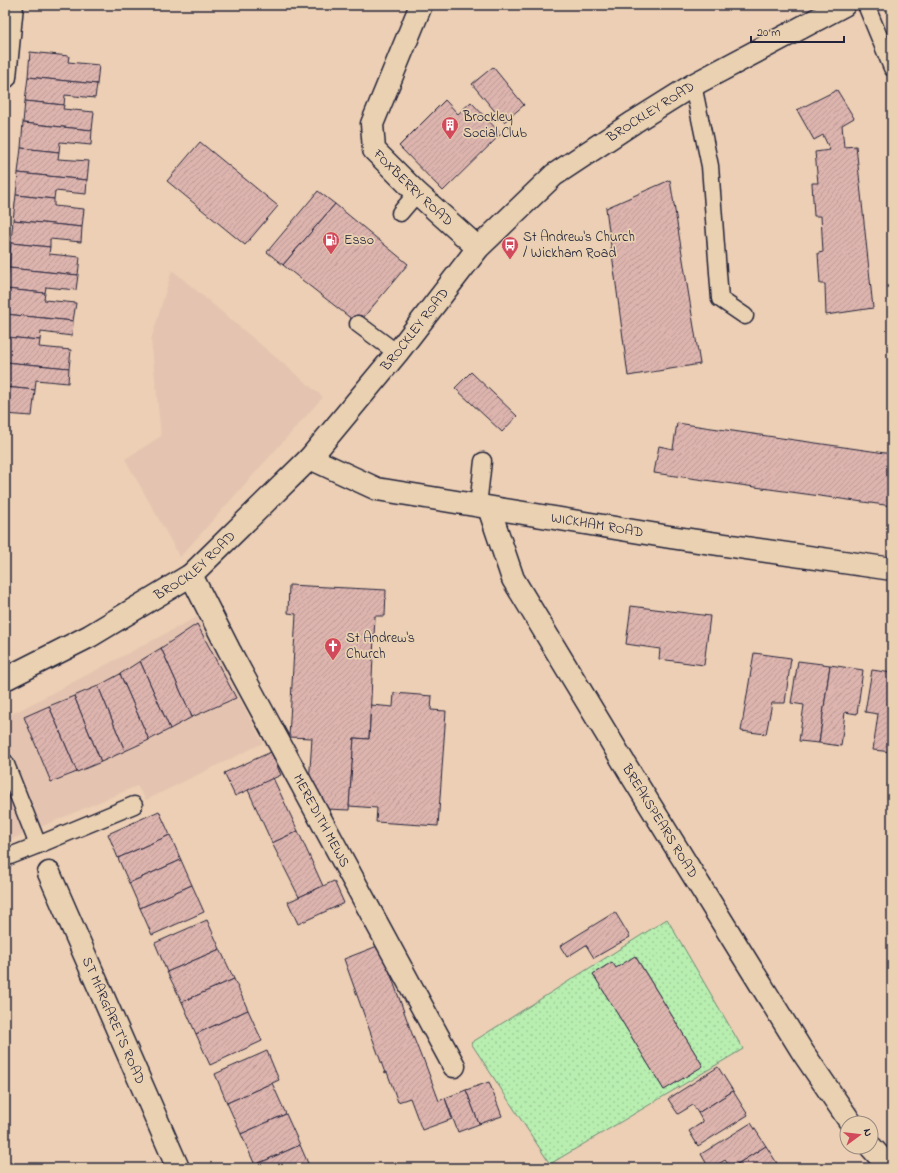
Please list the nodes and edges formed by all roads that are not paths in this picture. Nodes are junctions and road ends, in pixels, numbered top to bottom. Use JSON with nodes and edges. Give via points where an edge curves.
{"nodes":[{"id":1,"x":12,"y":5,"type":"edge"},
{"id":2,"x":421,"y":5,"type":"edge"},
{"id":3,"x":844,"y":5,"type":"edge"},
{"id":4,"x":866,"y":5,"type":"edge"},
{"id":5,"x":892,"y":68,"type":"edge"},
{"id":6,"x":5,"y":77,"type":"edge"},
{"id":7,"x":693,"y":85,"type":"junction"},
{"id":8,"x":418,"y":193,"type":"junction"},
{"id":9,"x":400,"y":213,"type":"dead end"},
{"id":10,"x":478,"y":248,"type":"junction"},
{"id":11,"x":745,"y":316,"type":"dead end"},
{"id":12,"x":358,"y":324,"type":"dead end"},
{"id":13,"x":397,"y":353,"type":"junction"},
{"id":14,"x":310,"y":458,"type":"junction"},
{"id":15,"x":484,"y":461,"type":"dead end"},
{"id":16,"x":483,"y":507,"type":"junction"},
{"id":17,"x":892,"y":569,"type":"edge"},
{"id":18,"x":191,"y":575,"type":"junction"},
{"id":19,"x":5,"y":679,"type":"edge"},
{"id":20,"x":5,"y":762,"type":"edge"},
{"id":21,"x":134,"y":805,"type":"dead end"},
{"id":22,"x":38,"y":845,"type":"junction"},
{"id":23,"x":5,"y":858,"type":"edge"},
{"id":24,"x":49,"y":873,"type":"dead end"},
{"id":25,"x":454,"y":1066,"type":"dead end"},
{"id":26,"x":846,"y":1115,"type":"edge"},
{"id":27,"x":878,"y":1155,"type":"edge"},
{"id":28,"x":178,"y":1168,"type":"edge"},
{"id":29,"x":890,"y":1168,"type":"edge"}],
"edges":[{"from":1,"to":6,"type":"street"},
{"from":2,"to":8,"type":"street","name":"FOXBERRY ROAD","via":[[372,124],[374,150]]},
{"from":3,"to":7,"type":"street","name":"BROCKLEY ROAD"},
{"from":4,"to":5,"type":"lane"},
{"from":7,"to":10,"type":"street","name":"BROCKLEY ROAD","via":[[554,175]]},
{"from":7,"to":11,"type":"lane","via":[[710,166],[720,299]]},
{"from":8,"to":9,"type":"lane"},
{"from":8,"to":10,"type":"street","name":"FOXBERRY ROAD"},
{"from":10,"to":13,"type":"street","name":"BROCKLEY ROAD"},
{"from":12,"to":13,"type":"lane"},
{"from":13,"to":14,"type":"street","name":"BROCKLEY ROAD"},
{"from":14,"to":16,"type":"street","name":"WICKHAM ROAD","via":[[376,489]]},
{"from":14,"to":18,"type":"street","name":"BROCKLEY ROAD"},
{"from":15,"to":16,"type":"lane"},
{"from":16,"to":17,"type":"street","name":"WICKHAM ROAD"},
{"from":16,"to":26,"type":"street","name":"BREAKSPEARS ROAD","via":[[512,579],[798,1044]]},
{"from":18,"to":19,"type":"street","name":"BROCKLEY ROAD","via":[[90,636]]},
{"from":18,"to":25,"type":"street","name":"MEREDITH MEWS"},
{"from":20,"to":22,"type":"lane"},
{"from":21,"to":22,"type":"lane"},
{"from":22,"to":23,"type":"lane"},
{"from":24,"to":28,"type":"street","name":"ST MARGARET'S ROAD"},
{"from":27,"to":29,"type":"street"}]}
